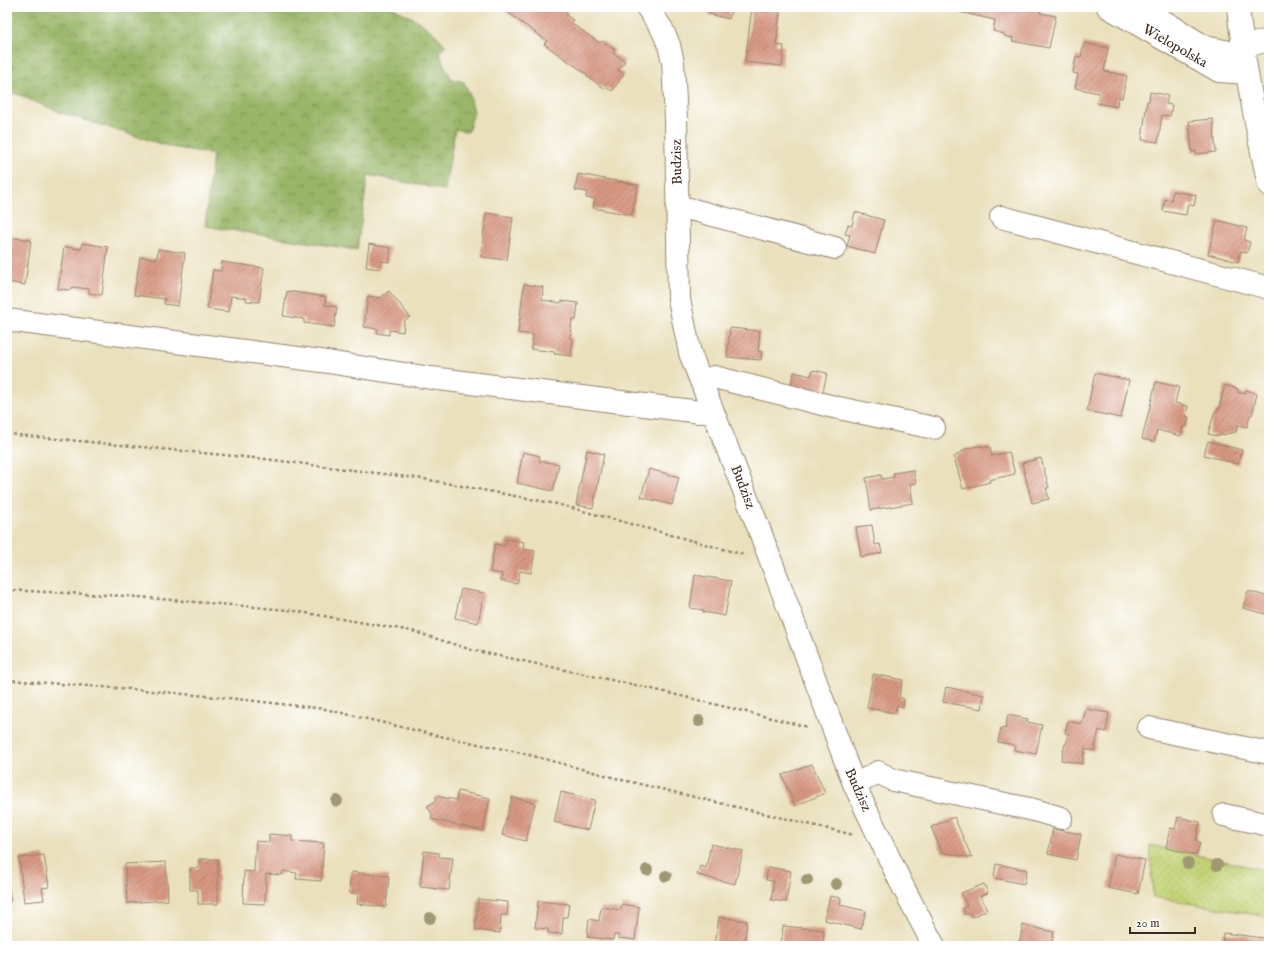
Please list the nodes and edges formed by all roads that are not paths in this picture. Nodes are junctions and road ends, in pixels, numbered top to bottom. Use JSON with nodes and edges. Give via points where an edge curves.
{"nodes":[{"id":1,"x":647,"y":7,"type":"edge"},
{"id":2,"x":1108,"y":7,"type":"edge"},
{"id":3,"x":1141,"y":7,"type":"edge"},
{"id":4,"x":1238,"y":7,"type":"edge"},
{"id":5,"x":1269,"y":40,"type":"edge"},
{"id":6,"x":1244,"y":58,"type":"junction"},
{"id":7,"x":1269,"y":185,"type":"edge"},
{"id":8,"x":677,"y":208,"type":"junction"},
{"id":9,"x":1001,"y":217,"type":"dead end"},
{"id":10,"x":834,"y":248,"type":"dead end"},
{"id":11,"x":1269,"y":288,"type":"edge"},
{"id":12,"x":7,"y":320,"type":"edge"},
{"id":13,"x":702,"y":382,"type":"junction"},
{"id":14,"x":713,"y":411,"type":"junction"},
{"id":15,"x":934,"y":428,"type":"dead end"},
{"id":16,"x":1149,"y":728,"type":"dead end"},
{"id":17,"x":1269,"y":753,"type":"edge"},
{"id":18,"x":854,"y":784,"type":"junction"},
{"id":19,"x":1224,"y":815,"type":"dead end"},
{"id":20,"x":1061,"y":818,"type":"dead end"},
{"id":21,"x":1269,"y":825,"type":"edge"},
{"id":22,"x":934,"y":946,"type":"edge"}],
"edges":[{"from":1,"to":8,"type":"street","name":"Budzisz","via":[[662,29],[673,62]]},
{"from":2,"to":6,"type":"street","name":"Wielopolska","via":[[1219,71]]},
{"from":3,"to":6,"type":"street","via":[[1205,47]]},
{"from":4,"to":6,"type":"street"},
{"from":5,"to":6,"type":"street","name":"Wielopolska"},
{"from":6,"to":7,"type":"street"},
{"from":8,"to":10,"type":"street","via":[[690,209]]},
{"from":8,"to":13,"type":"street","name":"Budzisz","via":[[679,299],[690,353]]},
{"from":9,"to":11,"type":"street"},
{"from":12,"to":14,"type":"street","via":[[431,378],[700,412]]},
{"from":13,"to":14,"type":"street","name":"Budzisz"},
{"from":13,"to":15,"type":"street","via":[[714,377],[834,408]]},
{"from":14,"to":18,"type":"street","name":"Budzisz"},
{"from":16,"to":17,"type":"street"},
{"from":18,"to":20,"type":"street","via":[[878,772],[893,780]]},
{"from":18,"to":22,"type":"street","name":"Budzisz","via":[[901,884]]},
{"from":19,"to":21,"type":"street"}]}
